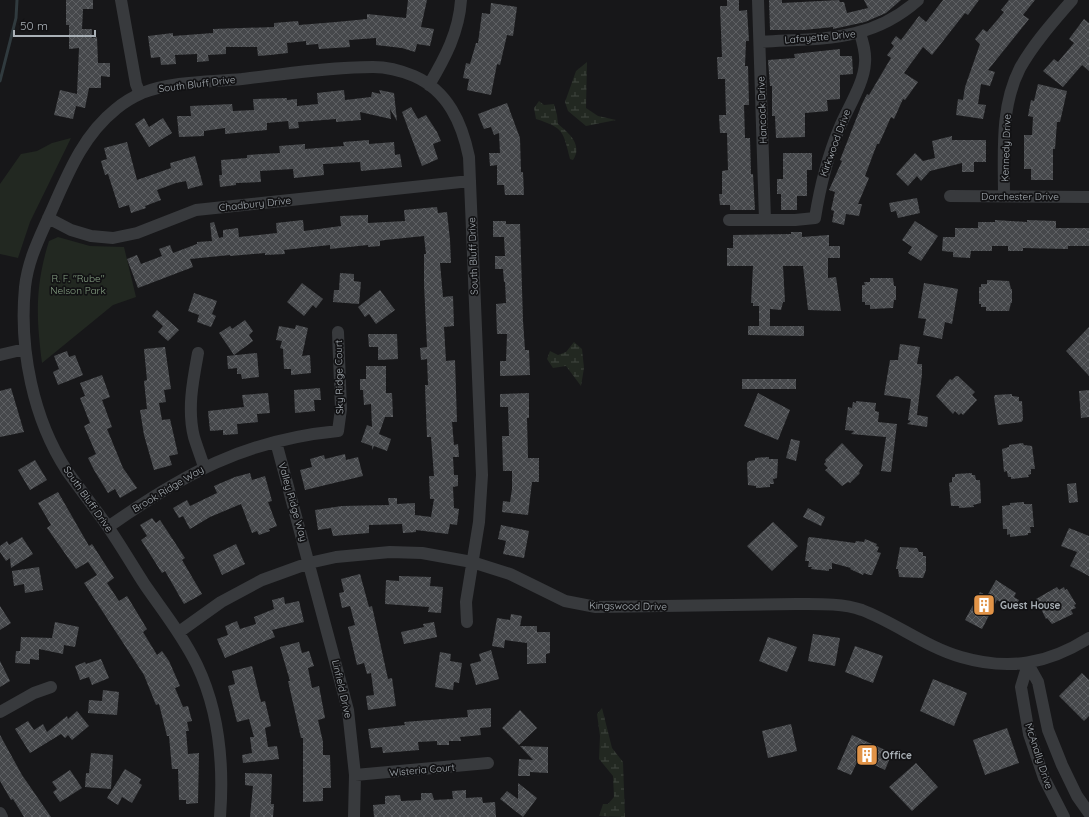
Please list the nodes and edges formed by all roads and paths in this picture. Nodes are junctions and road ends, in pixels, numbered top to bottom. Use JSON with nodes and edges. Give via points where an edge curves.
{"nodes":[{"id":1,"x":121,"y":0,"type":"edge"},
{"id":2,"x":461,"y":0,"type":"edge"},
{"id":3,"x":758,"y":0,"type":"edge"},
{"id":4,"x":918,"y":0,"type":"edge"},
{"id":5,"x":1072,"y":0,"type":"edge"},
{"id":6,"x":860,"y":33,"type":"junction"},
{"id":7,"x":760,"y":42,"type":"junction"},
{"id":8,"x":429,"y":85,"type":"junction"},
{"id":9,"x":140,"y":94,"type":"junction"},
{"id":10,"x":470,"y":182,"type":"junction"},
{"id":11,"x":950,"y":196,"type":"dead end"},
{"id":12,"x":1004,"y":196,"type":"junction"},
{"id":13,"x":1089,"y":197,"type":"edge"},
{"id":14,"x":48,"y":218,"type":"junction"},
{"id":15,"x":729,"y":220,"type":"dead end"},
{"id":16,"x":764,"y":220,"type":"junction"},
{"id":17,"x":338,"y":332,"type":"dead end"},
{"id":18,"x":25,"y":349,"type":"junction"},
{"id":19,"x":198,"y":353,"type":"dead end"},
{"id":20,"x":0,"y":355,"type":"edge"},
{"id":21,"x":276,"y":442,"type":"junction"},
{"id":22,"x":204,"y":467,"type":"junction"},
{"id":23,"x":108,"y":527,"type":"junction"},
{"id":24,"x":472,"y":562,"type":"junction"},
{"id":25,"x":310,"y":563,"type":"junction"},
{"id":26,"x":467,"y":622,"type":"dead end"},
{"id":27,"x":179,"y":632,"type":"junction"},
{"id":28,"x":1089,"y":638,"type":"edge"},
{"id":29,"x":1028,"y":664,"type":"junction"},
{"id":30,"x":51,"y":687,"type":"dead end"},
{"id":31,"x":0,"y":712,"type":"edge"},
{"id":32,"x":488,"y":763,"type":"dead end"},
{"id":33,"x":355,"y":775,"type":"junction"},
{"id":34,"x":0,"y":813,"type":"edge"},
{"id":35,"x":1089,"y":813,"type":"edge"},
{"id":36,"x":2,"y":817,"type":"edge"},
{"id":37,"x":220,"y":817,"type":"edge"},
{"id":38,"x":354,"y":817,"type":"edge"},
{"id":39,"x":1064,"y":817,"type":"edge"}],
"edges":[{"from":1,"to":9,"type":"street"},
{"from":2,"to":8,"type":"street","via":[[454,37],[446,57]]},
{"from":3,"to":7,"type":"street","name":"Hancock Drive"},
{"from":4,"to":6,"type":"street","name":"Lafayette Drive","via":[[892,19]]},
{"from":5,"to":12,"type":"street","name":"Kennedy Drive","via":[[1032,49],[1013,84],[1005,118]]},
{"from":6,"to":7,"type":"street","name":"Lafayette Drive","via":[[832,38]]},
{"from":6,"to":16,"type":"street","name":"Kirkwood Drive","via":[[865,63],[862,76],[828,157],[815,218]]},
{"from":7,"to":16,"type":"street","name":"Hancock Drive"},
{"from":8,"to":9,"type":"street","name":"South Bluff Drive","via":[[398,71],[376,67],[178,85]]},
{"from":8,"to":10,"type":"street","name":"South Bluff Drive","via":[[450,107],[459,122],[469,157]]},
{"from":9,"to":14,"type":"street","name":"South Bluff Drive","via":[[117,108],[98,125],[82,146]]},
{"from":10,"to":14,"type":"street","name":"Chadbury Drive","via":[[196,210],[137,233],[113,238],[71,230]]},
{"from":10,"to":24,"type":"street","name":"South Bluff Drive","via":[[482,475],[479,522]]},
{"from":11,"to":12,"type":"street","name":"Dorchester Drive"},
{"from":12,"to":13,"type":"street","name":"Dorchester Drive"},
{"from":14,"to":18,"type":"street","name":"South Bluff Drive","via":[[29,265],[24,314]]},
{"from":15,"to":16,"type":"street","name":"Kirkwood Drive"},
{"from":17,"to":21,"type":"street","name":"Sky Ridge Court","via":[[341,409],[338,431]]},
{"from":18,"to":20,"type":"street"},
{"from":18,"to":23,"type":"street","name":"South Bluff Drive","via":[[35,399],[49,434],[66,468]]},
{"from":19,"to":22,"type":"street","via":[[193,377],[191,412],[194,436]]},
{"from":21,"to":22,"type":"street","name":"Brook Ridge Way"},
{"from":21,"to":25,"type":"street","name":"Valley Ridge Way"},
{"from":22,"to":23,"type":"street","name":"Brook Ridge Way","via":[[169,486]]},
{"from":23,"to":27,"type":"street","name":"South Bluff Drive"},
{"from":24,"to":25,"type":"street","name":"Kingswood Drive","via":[[422,553],[390,552],[336,557]]},
{"from":24,"to":26,"type":"street","name":"South Bluff Drive","via":[[466,602]]},
{"from":24,"to":29,"type":"street","name":"Kingswood Drive","via":[[510,574],[565,601],[596,607],[826,604],[861,610],[960,657],[991,663]]},
{"from":25,"to":27,"type":"street","name":"Kingswood Drive","via":[[262,580],[221,602]]},
{"from":25,"to":33,"type":"street","name":"Linfield Drive","via":[[348,710]]},
{"from":27,"to":37,"type":"street","name":"South Bluff Drive","via":[[197,665],[209,695],[217,726],[222,758]]},
{"from":28,"to":29,"type":"street","name":"Kingswood Drive","via":[[1058,656]]},
{"from":29,"to":35,"type":"street","name":"McAnally Drive","via":[[1038,682],[1048,730],[1062,765],[1077,796]]},
{"from":29,"to":39,"type":"street","name":"McAnally Drive","via":[[1021,686],[1029,734],[1044,778]]},
{"from":30,"to":31,"type":"street","via":[[34,693]]},
{"from":32,"to":33,"type":"street","name":"Wisteria Court"},
{"from":33,"to":38,"type":"street","name":"Linfield Drive"},
{"from":34,"to":36,"type":"street"}]}
